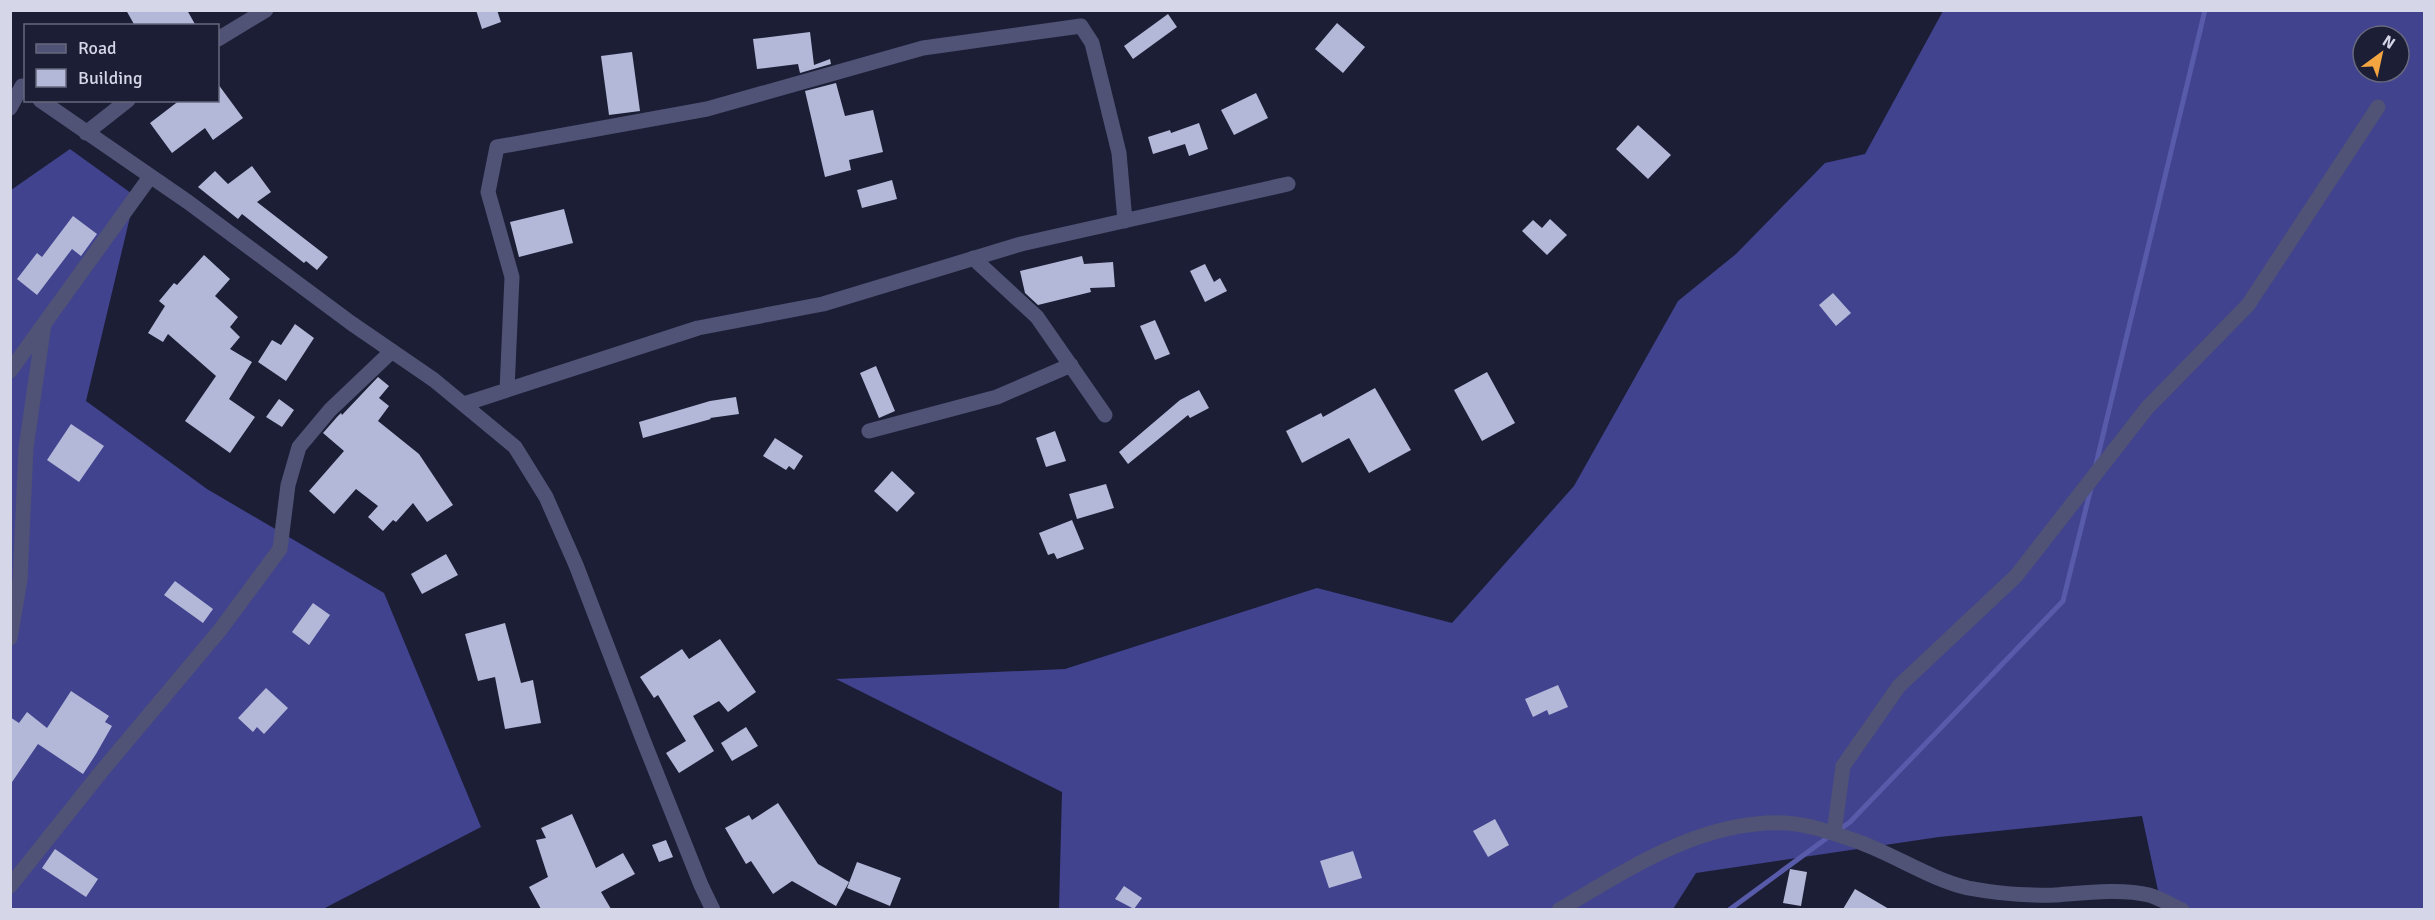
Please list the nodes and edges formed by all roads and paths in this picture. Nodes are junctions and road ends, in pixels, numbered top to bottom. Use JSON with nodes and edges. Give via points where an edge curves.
{"nodes":[{"id":1,"x":266,"y":10,"type":"edge"},
{"id":2,"x":219,"y":38,"type":"edge"},
{"id":3,"x":19,"y":84,"type":"edge"},
{"id":4,"x":43,"y":102,"type":"edge"},
{"id":5,"x":125,"y":102,"type":"edge"},
{"id":6,"x":2378,"y":107,"type":"dead end"},
{"id":7,"x":10,"y":108,"type":"edge"},
{"id":8,"x":86,"y":133,"type":"junction"},
{"id":9,"x":150,"y":177,"type":"junction"},
{"id":10,"x":1288,"y":184,"type":"dead end"},
{"id":11,"x":1125,"y":220,"type":"junction"},
{"id":12,"x":973,"y":258,"type":"junction"},
{"id":13,"x":44,"y":324,"type":"junction"},
{"id":14,"x":392,"y":351,"type":"junction"},
{"id":15,"x":1071,"y":365,"type":"junction"},
{"id":16,"x":10,"y":371,"type":"edge"},
{"id":17,"x":507,"y":390,"type":"junction"},
{"id":18,"x":464,"y":404,"type":"junction"},
{"id":19,"x":1105,"y":415,"type":"dead end"},
{"id":20,"x":869,"y":431,"type":"dead end"},
{"id":21,"x":10,"y":638,"type":"edge"},
{"id":22,"x":1834,"y":833,"type":"junction"},
{"id":23,"x":10,"y":886,"type":"edge"},
{"id":24,"x":713,"y":909,"type":"edge"},
{"id":25,"x":1559,"y":909,"type":"edge"},
{"id":26,"x":2182,"y":909,"type":"edge"}],
"edges":[{"from":1,"to":2,"type":"street"},
{"from":3,"to":7,"type":"street"},
{"from":4,"to":8,"type":"street"},
{"from":5,"to":8,"type":"street"},
{"from":6,"to":22,"type":"street","via":[[2248,306],[2147,408],[2016,576],[1899,686],[1843,766]]},
{"from":8,"to":9,"type":"street"},
{"from":9,"to":13,"type":"street"},
{"from":9,"to":14,"type":"street"},
{"from":10,"to":11,"type":"street"},
{"from":11,"to":12,"type":"street"},
{"from":11,"to":17,"type":"street","via":[[1119,153],[1092,43],[1081,26],[923,48],[707,109],[497,147],[488,192],[512,277]]},
{"from":12,"to":15,"type":"street","via":[[1037,317]]},
{"from":12,"to":17,"type":"street","via":[[823,304],[698,328]]},
{"from":13,"to":16,"type":"street"},
{"from":13,"to":21,"type":"street","via":[[26,448],[20,580]]},
{"from":14,"to":18,"type":"street"},
{"from":14,"to":23,"type":"street","via":[[330,410],[299,447],[288,485],[280,549],[220,630]]},
{"from":15,"to":19,"type":"street"},
{"from":15,"to":20,"type":"street","via":[[997,397]]},
{"from":17,"to":18,"type":"street"},
{"from":18,"to":24,"type":"street","via":[[515,447],[546,497]]},
{"from":22,"to":25,"type":"street","via":[[1787,823],[1748,824],[1712,832],[1649,857]]},
{"from":22,"to":26,"type":"street","via":[[1966,887],[2050,895],[2148,895]]}]}
